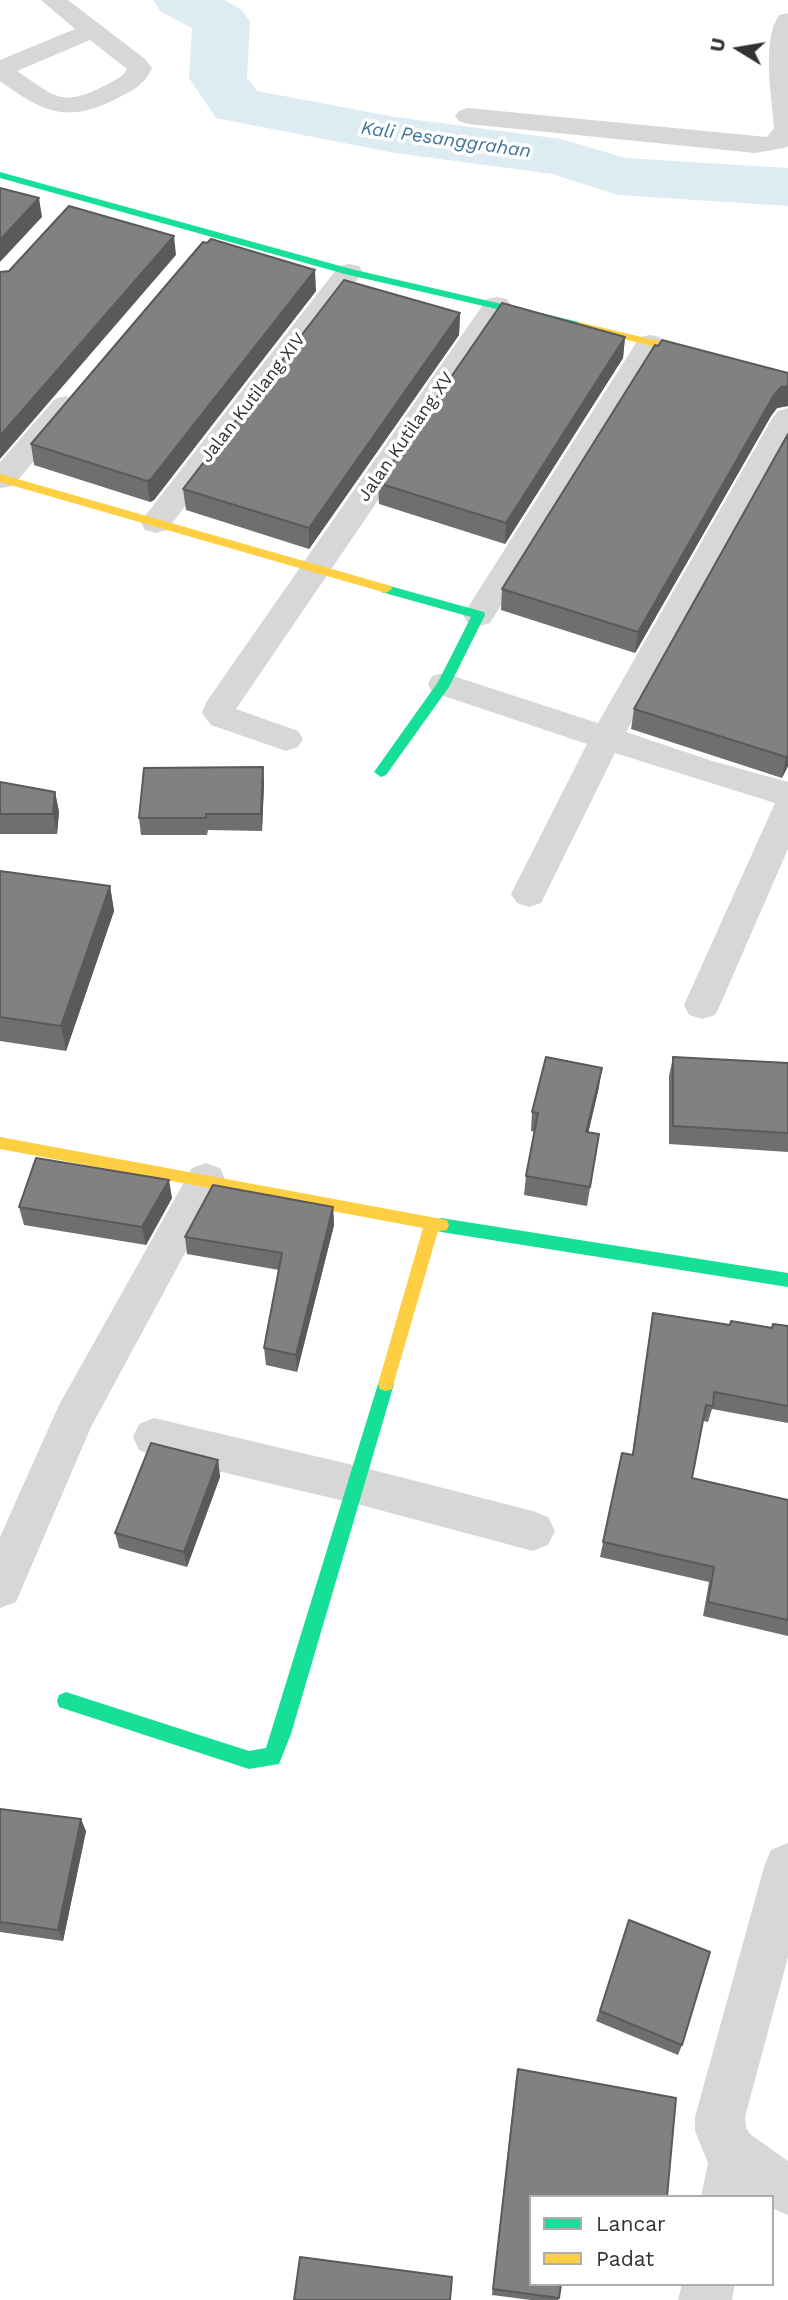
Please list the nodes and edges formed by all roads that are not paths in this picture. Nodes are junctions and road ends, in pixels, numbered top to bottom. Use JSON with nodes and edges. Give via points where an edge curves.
{"nodes":[{"id":1,"x":53,"y":0,"type":"edge"},
{"id":2,"x":788,"y":20,"type":"edge"},
{"id":3,"x":94,"y":30,"type":"junction"},
{"id":4,"x":0,"y":69,"type":"edge"},
{"id":5,"x":468,"y":116,"type":"dead end"},
{"id":6,"x":0,"y":175,"type":"edge"},
{"id":7,"x":349,"y":272,"type":"junction"},
{"id":8,"x":497,"y":305,"type":"junction"},
{"id":9,"x":650,"y":342,"type":"junction"},
{"id":10,"x":788,"y":376,"type":"edge"},
{"id":11,"x":83,"y":384,"type":"edge"},
{"id":12,"x":788,"y":417,"type":"edge"},
{"id":13,"x":1,"y":479,"type":"edge"},
{"id":14,"x":156,"y":523,"type":"junction"},
{"id":15,"x":315,"y":569,"type":"junction"},
{"id":16,"x":479,"y":615,"type":"junction"},
{"id":17,"x":444,"y":684,"type":"junction"},
{"id":18,"x":606,"y":738,"type":"junction"},
{"id":19,"x":286,"y":739,"type":"dead end"},
{"id":20,"x":382,"y":772,"type":"dead end"},
{"id":21,"x":788,"y":794,"type":"edge"},
{"id":22,"x":788,"y":810,"type":"edge"},
{"id":23,"x":529,"y":894,"type":"dead end"},
{"id":24,"x":702,"y":1005,"type":"dead end"},
{"id":25,"x":0,"y":1143,"type":"edge"},
{"id":26,"x":206,"y":1180,"type":"junction"},
{"id":27,"x":432,"y":1224,"type":"junction"},
{"id":28,"x":788,"y":1280,"type":"edge"},
{"id":29,"x":154,"y":1437,"type":"dead end"},
{"id":30,"x":357,"y":1485,"type":"junction"},
{"id":31,"x":533,"y":1531,"type":"dead end"},
{"id":32,"x":0,"y":1587,"type":"edge"},
{"id":33,"x":66,"y":1701,"type":"dead end"},
{"id":34,"x":788,"y":1867,"type":"edge"},
{"id":35,"x":731,"y":2177,"type":"edge"},
{"id":36,"x":788,"y":2189,"type":"edge"}],
"edges":[{"from":1,"to":3,"type":"street"},
{"from":2,"to":5,"type":"street","via":[[781,53],[787,128],[777,143],[755,145]]},
{"from":3,"to":4,"type":"street"},
{"from":3,"to":4,"type":"street","via":[[140,68],[134,80],[83,103],[57,105]]},
{"from":6,"to":7,"type":"street","via":[[69,207],[201,246]]},
{"from":7,"to":8,"type":"street"},
{"from":7,"to":14,"type":"street","name":"Jalan Kutilang XIV"},
{"from":8,"to":9,"type":"street"},
{"from":8,"to":15,"type":"street","name":"Jalan Kutilang XV"},
{"from":9,"to":10,"type":"street"},
{"from":9,"to":16,"type":"street"},
{"from":11,"to":13,"type":"street"},
{"from":12,"to":18,"type":"street"},
{"from":13,"to":14,"type":"street"},
{"from":14,"to":15,"type":"street"},
{"from":15,"to":16,"type":"street"},
{"from":15,"to":19,"type":"street","name":"Jalan Kutilang XV","via":[[218,713]]},
{"from":16,"to":17,"type":"street"},
{"from":17,"to":18,"type":"street"},
{"from":17,"to":20,"type":"street"},
{"from":18,"to":21,"type":"street"},
{"from":18,"to":23,"type":"street"},
{"from":22,"to":24,"type":"street"},
{"from":25,"to":26,"type":"street"},
{"from":26,"to":27,"type":"street"},
{"from":26,"to":32,"type":"street","via":[[74,1418]]},
{"from":27,"to":28,"type":"street"},
{"from":27,"to":30,"type":"street"},
{"from":29,"to":30,"type":"street"},
{"from":30,"to":31,"type":"street"},
{"from":30,"to":33,"type":"street","via":[[272,1757],[249,1760]]},
{"from":34,"to":35,"type":"street","via":[[720,2117],[718,2130]]},
{"from":35,"to":36,"type":"street"}]}
